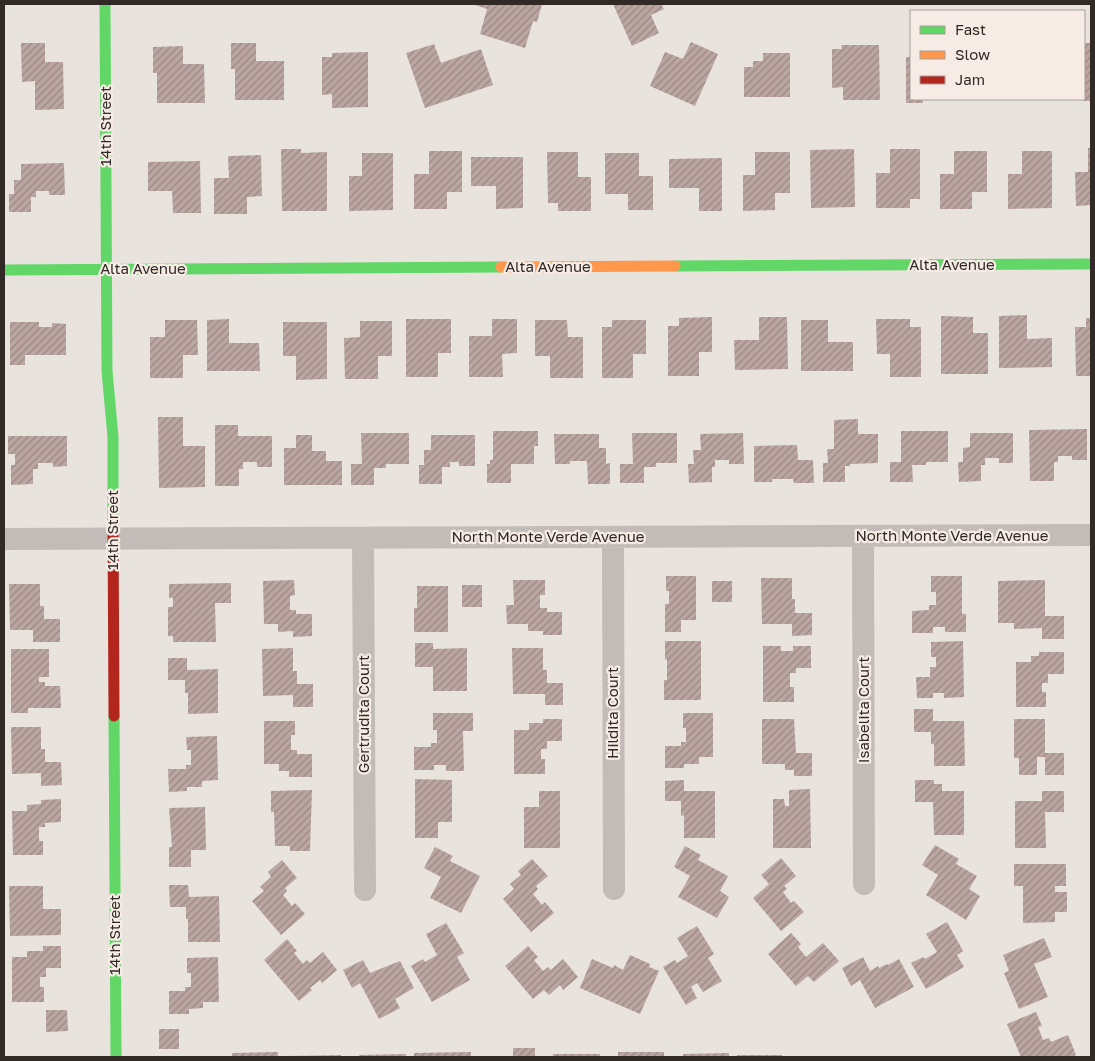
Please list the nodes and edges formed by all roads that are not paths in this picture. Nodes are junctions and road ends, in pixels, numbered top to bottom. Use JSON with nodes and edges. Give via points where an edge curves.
{"nodes":[{"id":1,"x":105,"y":4,"type":"edge"},
{"id":2,"x":1091,"y":264,"type":"edge"},
{"id":3,"x":4,"y":270,"type":"edge"},
{"id":4,"x":106,"y":270,"type":"junction"},
{"id":5,"x":1091,"y":535,"type":"edge"},
{"id":6,"x":864,"y":536,"type":"junction"},
{"id":7,"x":613,"y":537,"type":"junction"},
{"id":8,"x":113,"y":538,"type":"junction"},
{"id":9,"x":363,"y":538,"type":"junction"},
{"id":10,"x":4,"y":539,"type":"edge"},
{"id":11,"x":864,"y":884,"type":"dead end"},
{"id":12,"x":614,"y":889,"type":"dead end"},
{"id":13,"x":365,"y":890,"type":"dead end"},
{"id":14,"x":116,"y":1057,"type":"edge"}],
"edges":[{"from":1,"to":4,"type":"street","name":"14th Street"},
{"from":2,"to":4,"type":"street","name":"Alta Avenue"},
{"from":3,"to":4,"type":"street","name":"Alta Avenue"},
{"from":4,"to":8,"type":"street","name":"14th Street","via":[[107,371],[113,437]]},
{"from":5,"to":6,"type":"street","name":"North Monte Verde Avenue"},
{"from":6,"to":7,"type":"street","name":"North Monte Verde Avenue"},
{"from":6,"to":11,"type":"street","name":"Isabelita Court"},
{"from":7,"to":9,"type":"street","name":"North Monte Verde Avenue"},
{"from":7,"to":12,"type":"street","name":"Hildita Court"},
{"from":8,"to":9,"type":"street","name":"North Monte Verde Avenue"},
{"from":8,"to":10,"type":"street","name":"North Monte Verde Avenue"},
{"from":8,"to":14,"type":"street","name":"14th Street"},
{"from":9,"to":13,"type":"street","name":"Gertrudita Court"}]}
